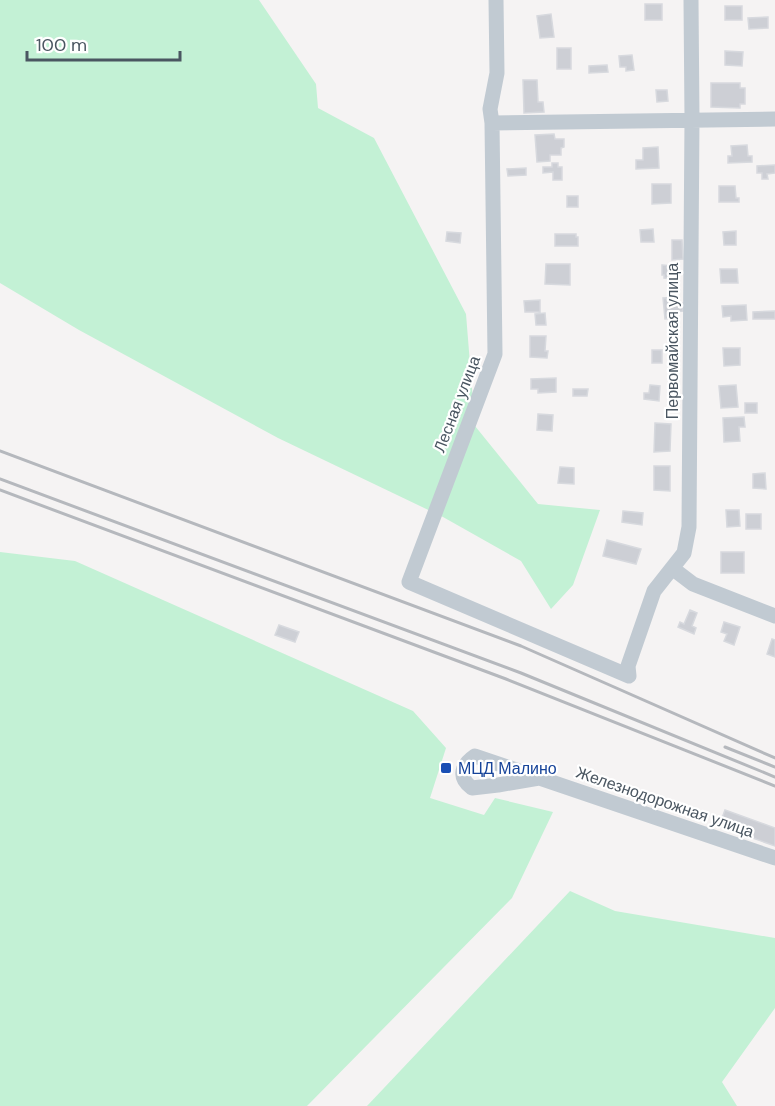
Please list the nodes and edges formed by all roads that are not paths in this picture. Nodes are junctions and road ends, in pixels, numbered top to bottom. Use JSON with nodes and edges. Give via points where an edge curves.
{"nodes":[{"id":1,"x":496,"y":0,"type":"edge"},
{"id":2,"x":691,"y":0,"type":"edge"},
{"id":3,"x":692,"y":119,"type":"junction"},
{"id":4,"x":775,"y":119,"type":"edge"},
{"id":5,"x":492,"y":123,"type":"junction"},
{"id":6,"x":672,"y":568,"type":"junction"},
{"id":7,"x":775,"y":616,"type":"edge"},
{"id":8,"x":628,"y":666,"type":"joint"},
{"id":9,"x":539,"y":778,"type":"junction"},
{"id":10,"x":775,"y":858,"type":"edge"}],
"edges":[{"from":1,"to":5,"type":"street","name":"Лесная улица","via":[[497,73],[490,109]]},
{"from":2,"to":3,"type":"street","name":"Первомайская улица"},
{"from":3,"to":4,"type":"street"},
{"from":3,"to":5,"type":"street"},
{"from":3,"to":6,"type":"street","name":"Первомайская улица","via":[[689,526],[684,553]]},
{"from":5,"to":8,"type":"street","name":"Лесная улица","via":[[495,354],[409,582],[629,676]]},
{"from":6,"to":7,"type":"street","via":[[693,584]]},
{"from":6,"to":8,"type":"street","name":"Первомайская улица","via":[[654,591]]},
{"from":9,"to":9,"type":"street","name":"Железнодорожная улица","via":[[472,788],[466,784],[463,773],[465,763],[475,756]]},
{"from":9,"to":10,"type":"street","name":"Железнодорожная улица"}]}
